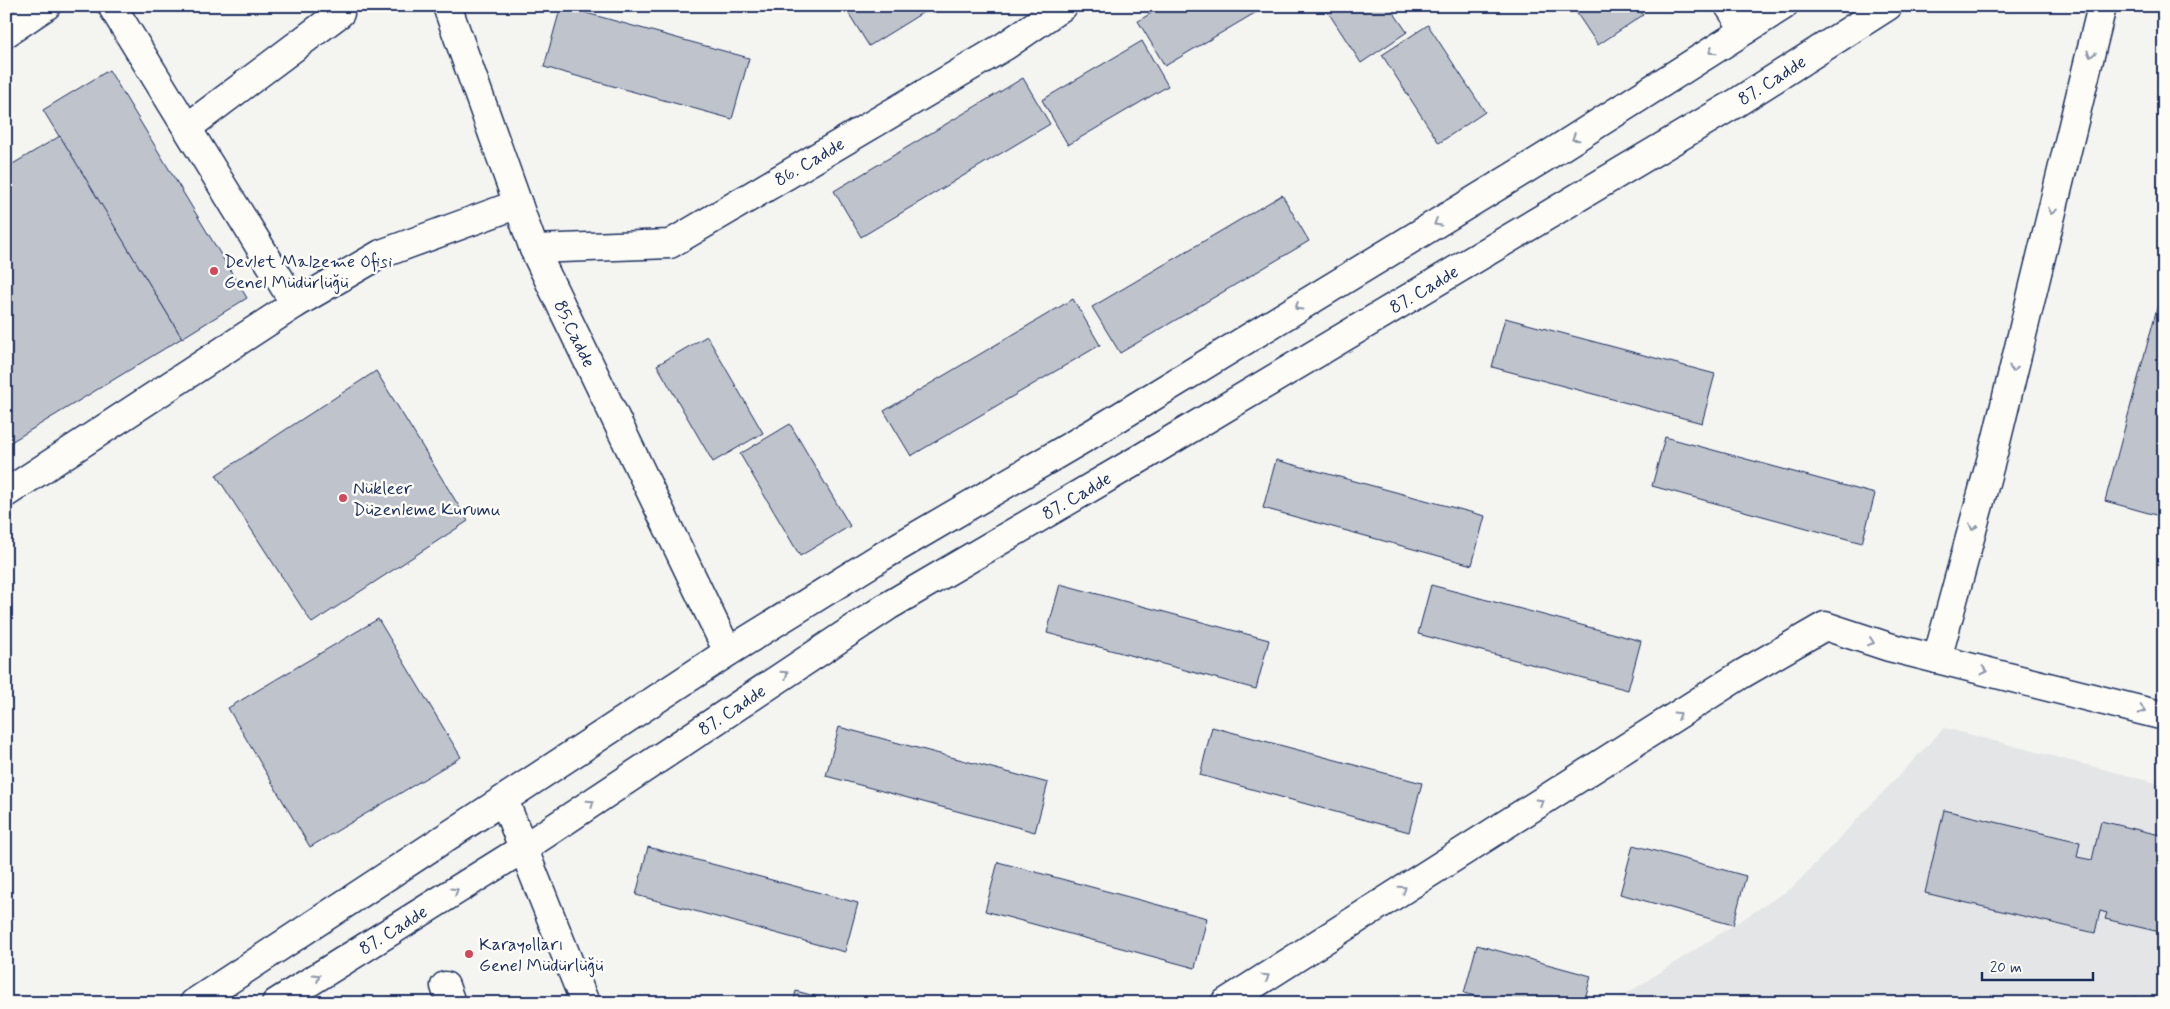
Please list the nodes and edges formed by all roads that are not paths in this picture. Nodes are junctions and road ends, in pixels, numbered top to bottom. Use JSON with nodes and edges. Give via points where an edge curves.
{"nodes":[{"id":1,"x":46,"y":6,"type":"edge"},
{"id":2,"x":112,"y":6,"type":"edge"},
{"id":3,"x":447,"y":6,"type":"edge"},
{"id":4,"x":1063,"y":6,"type":"edge"},
{"id":5,"x":1729,"y":6,"type":"edge"},
{"id":6,"x":1783,"y":6,"type":"edge"},
{"id":7,"x":1888,"y":6,"type":"edge"},
{"id":8,"x":2102,"y":6,"type":"edge"},
{"id":9,"x":340,"y":13,"type":"dead end"},
{"id":10,"x":1745,"y":30,"type":"junction"},
{"id":11,"x":6,"y":33,"type":"edge"},
{"id":12,"x":188,"y":127,"type":"junction"},
{"id":13,"x":518,"y":204,"type":"junction"},
{"id":14,"x":534,"y":249,"type":"junction"},
{"id":15,"x":295,"y":304,"type":"junction"},
{"id":16,"x":6,"y":493,"type":"edge"},
{"id":17,"x":728,"y":652,"type":"junction"},
{"id":18,"x":1936,"y":659,"type":"junction"},
{"id":19,"x":2164,"y":716,"type":"edge"},
{"id":20,"x":504,"y":800,"type":"junction"},
{"id":21,"x":524,"y":848,"type":"junction"},
{"id":22,"x":194,"y":1003,"type":"edge"},
{"id":23,"x":276,"y":1003,"type":"edge"},
{"id":24,"x":585,"y":1003,"type":"edge"},
{"id":25,"x":1225,"y":1003,"type":"edge"}],
"edges":[{"from":1,"to":11,"type":"street"},
{"from":2,"to":12,"type":"street"},
{"from":3,"to":13,"type":"street","name":"85.Cadde"},
{"from":4,"to":14,"type":"street","name":"86. Cadde","via":[[1004,46],[670,244]]},
{"from":5,"to":10,"type":"street"},
{"from":6,"to":10,"type":"street"},
{"from":21,"to":7,"type":"street","name":"87. Cadde","one_way":true,"via":[[888,606],[1736,103]]},
{"from":8,"to":18,"type":"street","one_way":true,"via":[[1995,446]]},
{"from":9,"to":12,"type":"street"},
{"from":10,"to":17,"type":"street","one_way":true,"via":[[1542,160]]},
{"from":12,"to":15,"type":"street"},
{"from":13,"to":14,"type":"street","name":"85.Cadde"},
{"from":13,"to":15,"type":"street","via":[[381,254]]},
{"from":14,"to":17,"type":"street","name":"85.Cadde"},
{"from":15,"to":16,"type":"street"},
{"from":17,"to":20,"type":"street"},
{"from":18,"to":19,"type":"street","one_way":true},
{"from":25,"to":18,"type":"street","one_way":true,"via":[[1734,680],[1825,626]]},
{"from":20,"to":21,"type":"street"},
{"from":20,"to":22,"type":"street"},
{"from":23,"to":21,"type":"street","name":"87. Cadde","one_way":true},
{"from":21,"to":24,"type":"street"}]}
